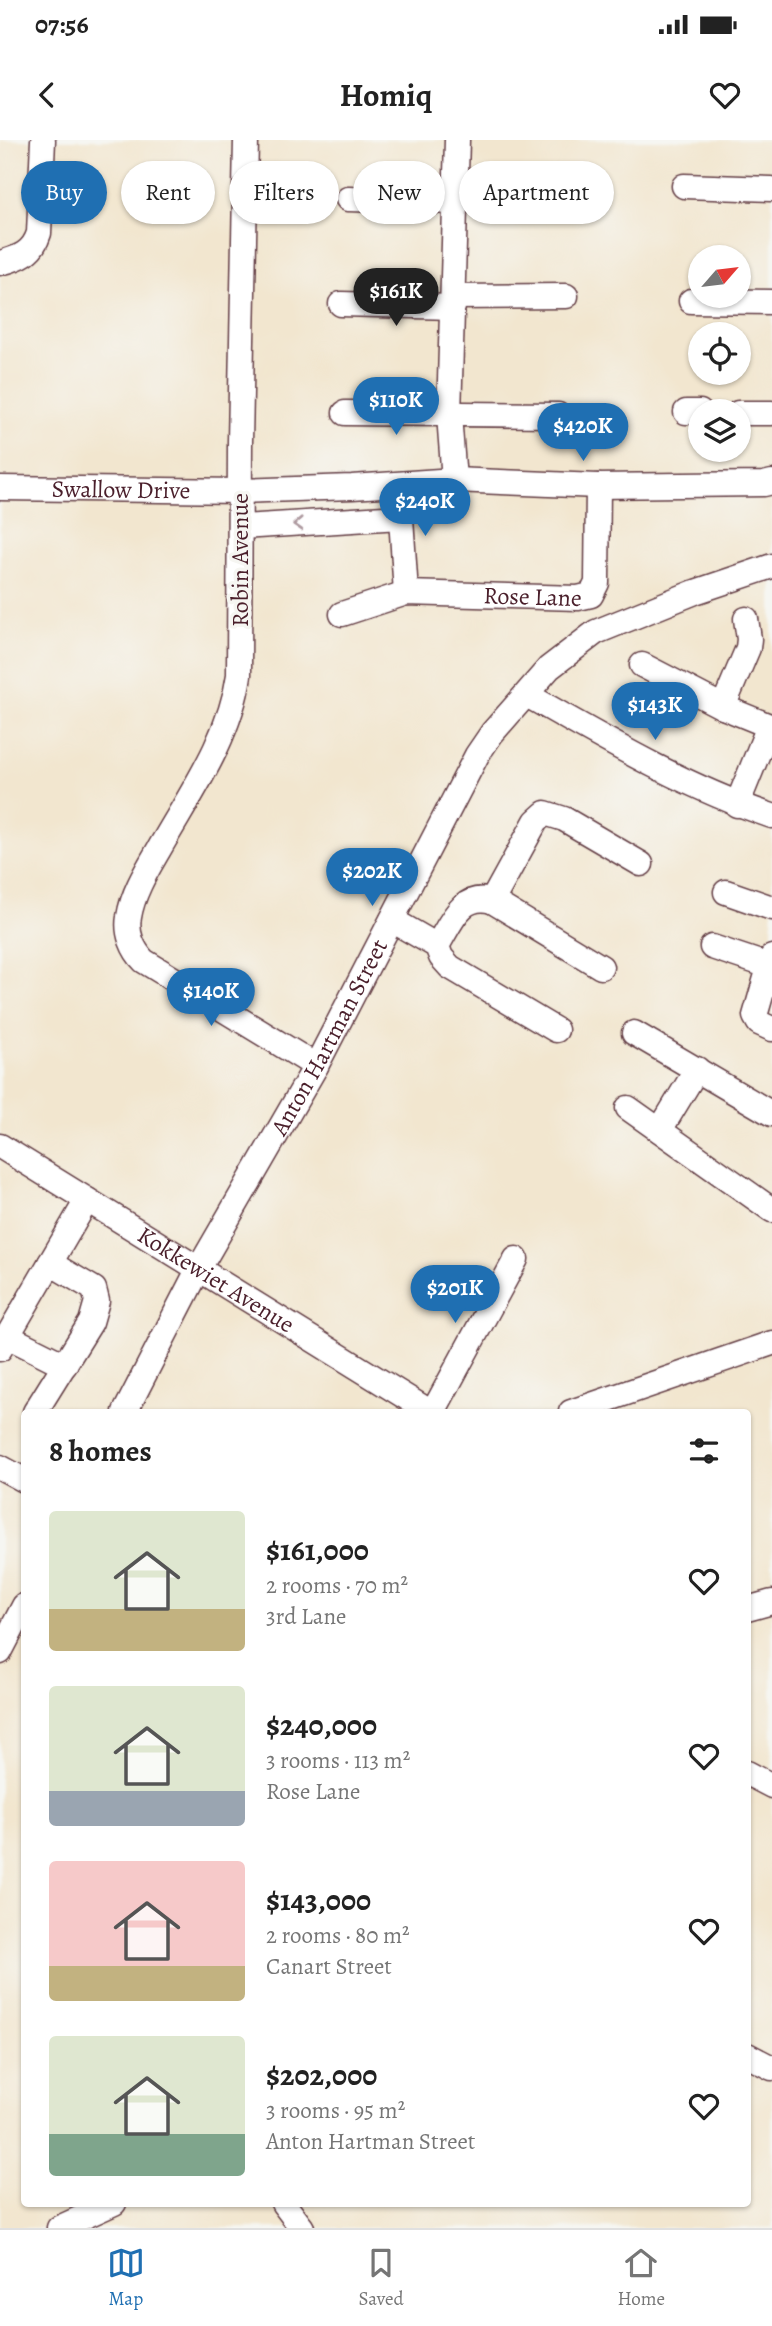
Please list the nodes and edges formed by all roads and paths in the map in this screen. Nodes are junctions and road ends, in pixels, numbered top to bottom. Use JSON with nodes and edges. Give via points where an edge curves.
{"nodes":[{"id":1,"x":43,"y":140,"type":"edge"},
{"id":2,"x":246,"y":140,"type":"edge"},
{"id":3,"x":457,"y":140,"type":"edge"},
{"id":4,"x":684,"y":186,"type":"dead end"},
{"id":5,"x":772,"y":189,"type":"edge"},
{"id":6,"x":456,"y":194,"type":"junction"},
{"id":7,"x":459,"y":194,"type":"edge"},
{"id":8,"x":348,"y":199,"type":"dead end"},
{"id":9,"x":0,"y":263,"type":"edge"},
{"id":10,"x":566,"y":296,"type":"dead end"},
{"id":11,"x":453,"y":302,"type":"junction"},
{"id":12,"x":751,"y":302,"type":"edge"},
{"id":13,"x":772,"y":302,"type":"edge"},
{"id":14,"x":341,"y":304,"type":"dead end"},
{"id":15,"x":345,"y":413,"type":"dead end"},
{"id":16,"x":751,"y":413,"type":"edge"},
{"id":17,"x":772,"y":413,"type":"edge"},
{"id":18,"x":449,"y":415,"type":"junction"},
{"id":19,"x":558,"y":415,"type":"dead end"},
{"id":20,"x":454,"y":480,"type":"junction"},
{"id":21,"x":772,"y":482,"type":"edge"},
{"id":22,"x":401,"y":484,"type":"junction"},
{"id":23,"x":598,"y":486,"type":"junction"},
{"id":24,"x":0,"y":488,"type":"edge"},
{"id":25,"x":241,"y":491,"type":"junction"},
{"id":26,"x":400,"y":517,"type":"junction"},
{"id":27,"x":241,"y":527,"type":"junction"},
{"id":28,"x":772,"y":566,"type":"edge"},
{"id":29,"x":406,"y":593,"type":"junction"},
{"id":30,"x":342,"y":614,"type":"dead end"},
{"id":31,"x":746,"y":618,"type":"dead end"},
{"id":32,"x":642,"y":665,"type":"dead end"},
{"id":33,"x":527,"y":695,"type":"junction"},
{"id":34,"x":723,"y":708,"type":"junction"},
{"id":35,"x":771,"y":726,"type":"edge"},
{"id":36,"x":737,"y":805,"type":"junction"},
{"id":37,"x":772,"y":817,"type":"edge"},
{"id":38,"x":641,"y":864,"type":"dead end"},
{"id":39,"x":726,"y":892,"type":"dead end"},
{"id":40,"x":492,"y":901,"type":"junction"},
{"id":41,"x":772,"y":908,"type":"edge"},
{"id":42,"x":392,"y":920,"type":"junction"},
{"id":43,"x":437,"y":946,"type":"junction"},
{"id":44,"x":712,"y":947,"type":"dead end"},
{"id":45,"x":770,"y":962,"type":"edge"},
{"id":46,"x":601,"y":967,"type":"dead end"},
{"id":47,"x":772,"y":1029,"type":"edge"},
{"id":48,"x":556,"y":1030,"type":"dead end"},
{"id":49,"x":634,"y":1033,"type":"dead end"},
{"id":50,"x":316,"y":1066,"type":"junction"},
{"id":51,"x":697,"y":1069,"type":"junction"},
{"id":52,"x":628,"y":1108,"type":"dead end"},
{"id":53,"x":772,"y":1114,"type":"edge"},
{"id":54,"x":660,"y":1130,"type":"junction"},
{"id":55,"x":0,"y":1146,"type":"edge"},
{"id":56,"x":87,"y":1200,"type":"junction"},
{"id":57,"x":771,"y":1207,"type":"edge"},
{"id":58,"x":516,"y":1258,"type":"dead end"},
{"id":59,"x":50,"y":1263,"type":"junction"},
{"id":60,"x":198,"y":1270,"type":"junction"},
{"id":61,"x":4,"y":1343,"type":"edge"},
{"id":62,"x":772,"y":1343,"type":"edge"},
{"id":63,"x":65,"y":1364,"type":"junction"},
{"id":64,"x":37,"y":1409,"type":"edge"},
{"id":65,"x":127,"y":1409,"type":"edge"},
{"id":66,"x":427,"y":1409,"type":"edge"},
{"id":67,"x":434,"y":1409,"type":"edge"},
{"id":68,"x":579,"y":1409,"type":"edge"},
{"id":69,"x":0,"y":1467,"type":"edge"},
{"id":70,"x":21,"y":1478,"type":"edge"},
{"id":71,"x":772,"y":1602,"type":"edge"},
{"id":72,"x":751,"y":1608,"type":"edge"},
{"id":73,"x":21,"y":1612,"type":"edge"},
{"id":74,"x":0,"y":1652,"type":"edge"},
{"id":75,"x":751,"y":1775,"type":"edge"},
{"id":76,"x":772,"y":1786,"type":"edge"},
{"id":77,"x":751,"y":2057,"type":"edge"},
{"id":78,"x":772,"y":2068,"type":"edge"},
{"id":79,"x":105,"y":2207,"type":"edge"},
{"id":80,"x":286,"y":2207,"type":"edge"},
{"id":81,"x":59,"y":2228,"type":"edge"},
{"id":82,"x":302,"y":2228,"type":"edge"}],
"edges":[{"from":1,"to":9,"type":"street","via":[[36,244],[17,259]]},
{"from":2,"to":25,"type":"street","name":"Robin Avenue"},
{"from":3,"to":6,"type":"street"},
{"from":4,"to":5,"type":"street"},
{"from":6,"to":7,"type":"street"},
{"from":6,"to":8,"type":"street"},
{"from":6,"to":11,"type":"street"},
{"from":10,"to":11,"type":"street"},
{"from":11,"to":14,"type":"street"},
{"from":11,"to":18,"type":"street"},
{"from":12,"to":13,"type":"street"},
{"from":15,"to":18,"type":"street"},
{"from":16,"to":17,"type":"street"},
{"from":18,"to":19,"type":"street"},
{"from":18,"to":20,"type":"street"},
{"from":20,"to":22,"type":"street","name":"Swallow Drive"},
{"from":20,"to":23,"type":"street","name":"Swallow Drive"},
{"from":21,"to":23,"type":"street","name":"Swallow Drive"},
{"from":22,"to":25,"type":"street","name":"Swallow Drive"},
{"from":22,"to":26,"type":"street"},
{"from":23,"to":29,"type":"street","name":"Rose Lane","via":[[597,583],[591,595]]},
{"from":24,"to":25,"type":"street","name":"Swallow Drive"},
{"from":25,"to":27,"type":"street","name":"Robin Avenue"},
{"from":26,"to":27,"type":"street","one_way":true},
{"from":26,"to":29,"type":"street"},
{"from":27,"to":50,"type":"street","name":"Robin Avenue","via":[[235,701],[217,747],[139,887],[128,928],[136,953],[156,968]]},
{"from":28,"to":33,"type":"street","name":"Anton Hartman Street","via":[[596,632],[549,668]]},
{"from":29,"to":30,"type":"street","name":"Rose Lane"},
{"from":31,"to":34,"type":"street","via":[[748,648]]},
{"from":32,"to":34,"type":"street"},
{"from":33,"to":36,"type":"street","via":[[637,758]]},
{"from":33,"to":42,"type":"street","name":"Anton Hartman Street","via":[[477,755]]},
{"from":34,"to":35,"type":"street"},
{"from":35,"to":36,"type":"street"},
{"from":36,"to":37,"type":"street"},
{"from":38,"to":40,"type":"street","via":[[564,819],[545,813],[536,821]]},
{"from":39,"to":41,"type":"street"},
{"from":40,"to":43,"type":"street","via":[[481,898],[466,903]]},
{"from":40,"to":46,"type":"street"},
{"from":42,"to":43,"type":"street"},
{"from":42,"to":50,"type":"street","name":"Anton Hartman Street"},
{"from":43,"to":48,"type":"street","via":[[447,965]]},
{"from":44,"to":45,"type":"street"},
{"from":45,"to":47,"type":"street","via":[[755,1016]]},
{"from":49,"to":51,"type":"street"},
{"from":50,"to":60,"type":"street","name":"Anton Hartman Street"},
{"from":51,"to":53,"type":"street"},
{"from":51,"to":54,"type":"street"},
{"from":52,"to":54,"type":"street"},
{"from":54,"to":57,"type":"street"},
{"from":55,"to":56,"type":"street","name":"Kokkewiet Avenue"},
{"from":56,"to":59,"type":"street"},
{"from":56,"to":60,"type":"street","name":"Kokkewiet Avenue"},
{"from":58,"to":67,"type":"street"},
{"from":59,"to":61,"type":"street"},
{"from":59,"to":63,"type":"street","via":[[97,1295],[91,1322]]},
{"from":60,"to":65,"type":"street","name":"Anton Hartman Street"},
{"from":60,"to":66,"type":"street","name":"Kokkewiet Avenue"},
{"from":61,"to":63,"type":"street"},
{"from":62,"to":68,"type":"street"},
{"from":63,"to":64,"type":"street"},
{"from":69,"to":70,"type":"street"},
{"from":71,"to":72,"type":"street"},
{"from":73,"to":74,"type":"street"},
{"from":75,"to":76,"type":"street"},
{"from":77,"to":78,"type":"street"},
{"from":79,"to":81,"type":"street"},
{"from":80,"to":82,"type":"street"}]}
